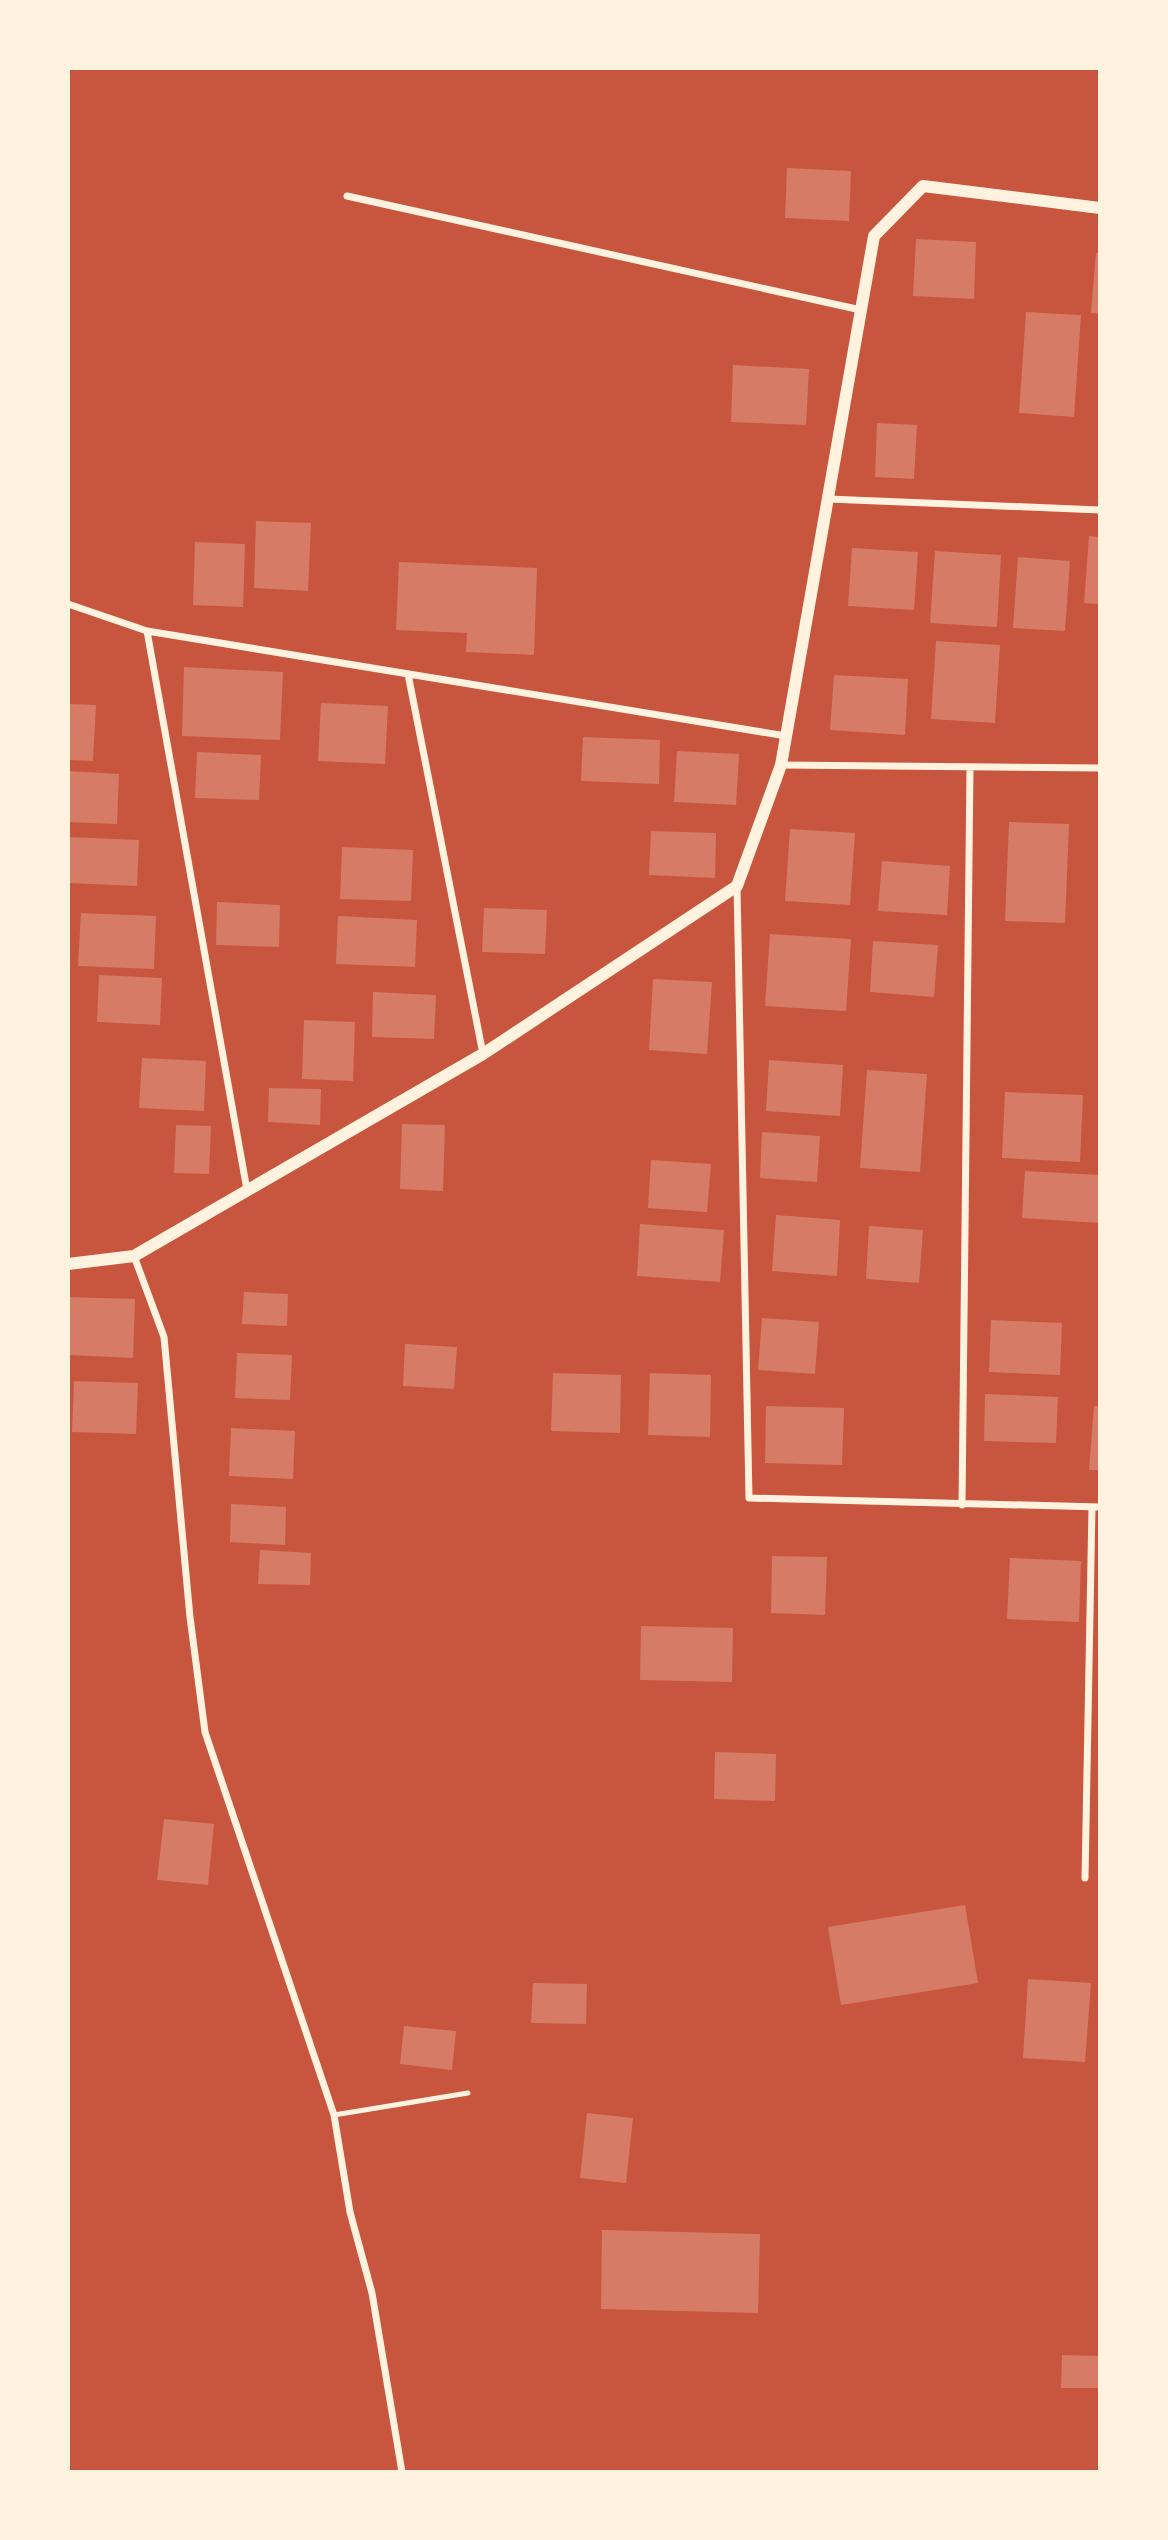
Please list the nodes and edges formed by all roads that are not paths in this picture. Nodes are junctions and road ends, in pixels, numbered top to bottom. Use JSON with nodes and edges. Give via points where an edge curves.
{"nodes":[{"id":1,"x":347,"y":196,"type":"dead end"},
{"id":2,"x":1100,"y":208,"type":"edge"},
{"id":3,"x":861,"y":310,"type":"junction"},
{"id":4,"x":828,"y":499,"type":"junction"},
{"id":5,"x":1100,"y":510,"type":"edge"},
{"id":6,"x":68,"y":604,"type":"edge"},
{"id":7,"x":147,"y":631,"type":"junction"},
{"id":8,"x":408,"y":674,"type":"junction"},
{"id":9,"x":786,"y":736,"type":"junction"},
{"id":10,"x":781,"y":765,"type":"junction"},
{"id":11,"x":970,"y":767,"type":"junction"},
{"id":12,"x":1100,"y":768,"type":"edge"},
{"id":13,"x":737,"y":886,"type":"junction"},
{"id":14,"x":483,"y":1054,"type":"junction"},
{"id":15,"x":247,"y":1190,"type":"junction"},
{"id":16,"x":134,"y":1256,"type":"junction"},
{"id":17,"x":68,"y":1264,"type":"edge"},
{"id":18,"x":962,"y":1505,"type":"junction"},
{"id":19,"x":1096,"y":1507,"type":"edge"},
{"id":20,"x":1085,"y":1878,"type":"dead end"},
{"id":21,"x":468,"y":2093,"type":"dead end"},
{"id":22,"x":334,"y":2115,"type":"junction"},
{"id":23,"x":402,"y":2472,"type":"edge"}],
"edges":[{"from":1,"to":3,"type":"street"},
{"from":2,"to":3,"type":"street","via":[[923,186],[874,236]]},
{"from":3,"to":4,"type":"street"},
{"from":4,"to":5,"type":"street"},
{"from":4,"to":9,"type":"street"},
{"from":6,"to":7,"type":"street"},
{"from":7,"to":8,"type":"street"},
{"from":7,"to":15,"type":"street"},
{"from":8,"to":9,"type":"street"},
{"from":8,"to":14,"type":"street"},
{"from":9,"to":10,"type":"street"},
{"from":10,"to":11,"type":"street"},
{"from":10,"to":13,"type":"street"},
{"from":11,"to":12,"type":"street"},
{"from":11,"to":18,"type":"street"},
{"from":13,"to":14,"type":"street"},
{"from":13,"to":18,"type":"street","via":[[749,1498]]},
{"from":14,"to":15,"type":"street"},
{"from":15,"to":16,"type":"street"},
{"from":16,"to":17,"type":"street"},
{"from":16,"to":22,"type":"street","via":[[164,1337],[205,1732]]},
{"from":18,"to":19,"type":"street"},
{"from":19,"to":20,"type":"street"},
{"from":21,"to":22,"type":"lane"},
{"from":22,"to":23,"type":"street","via":[[350,2211],[372,2293]]}]}
